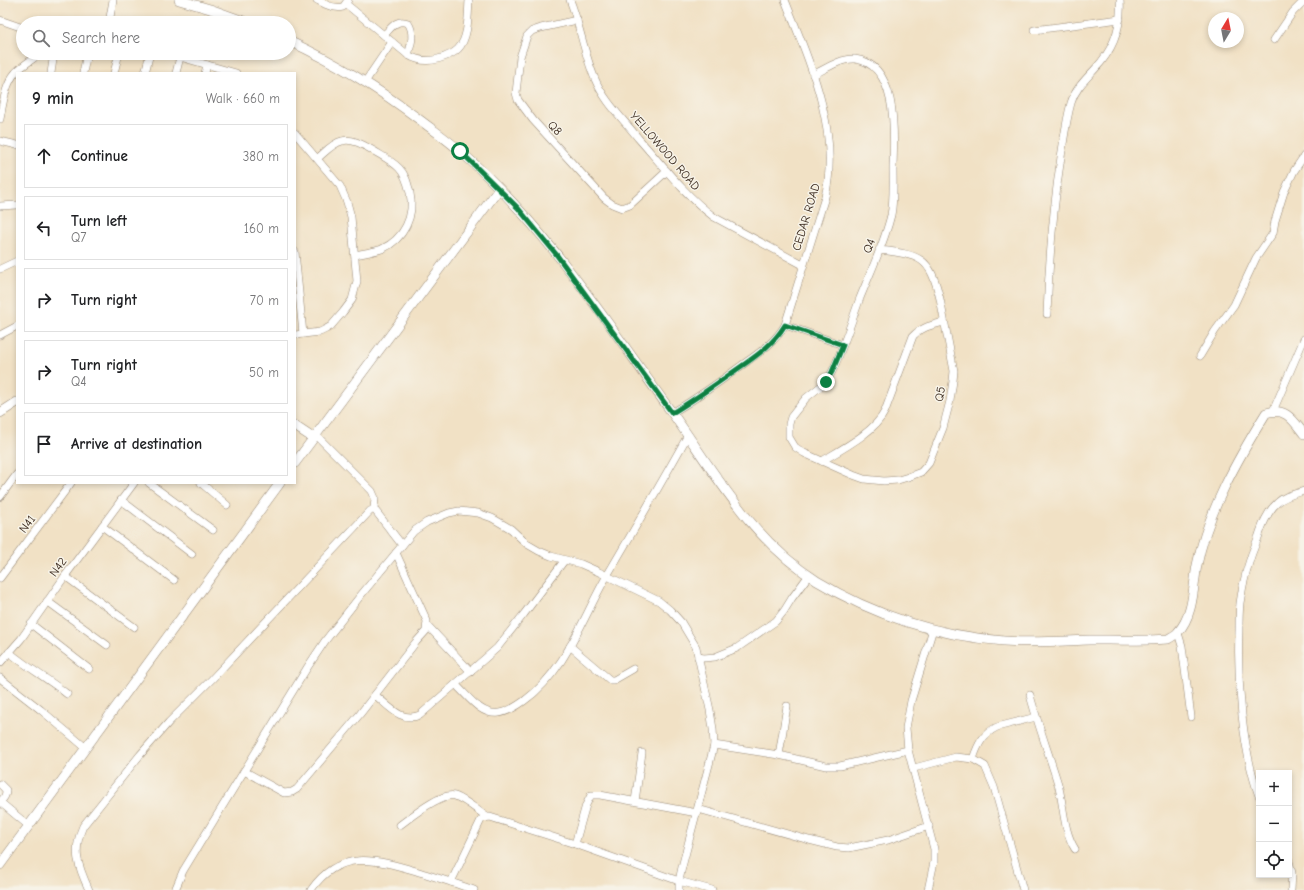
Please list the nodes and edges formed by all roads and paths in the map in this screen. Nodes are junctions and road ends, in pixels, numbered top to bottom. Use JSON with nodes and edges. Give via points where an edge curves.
{"nodes":[{"id":1,"x":113,"y":0,"type":"edge"},
{"id":2,"x":179,"y":0,"type":"edge"},
{"id":3,"x":317,"y":0,"type":"edge"},
{"id":4,"x":469,"y":0,"type":"edge"},
{"id":5,"x":570,"y":0,"type":"edge"},
{"id":6,"x":785,"y":0,"type":"edge"},
{"id":7,"x":1120,"y":0,"type":"edge"},
{"id":8,"x":1304,"y":1,"type":"edge"},
{"id":9,"x":347,"y":2,"type":"edge"},
{"id":10,"x":110,"y":16,"type":"edge"},
{"id":11,"x":230,"y":16,"type":"edge"},
{"id":12,"x":1120,"y":19,"type":"junction"},
{"id":13,"x":0,"y":20,"type":"edge"},
{"id":14,"x":576,"y":20,"type":"junction"},
{"id":15,"x":16,"y":26,"type":"edge"},
{"id":16,"x":1034,"y":30,"type":"dead end"},
{"id":17,"x":384,"y":35,"type":"junction"},
{"id":18,"x":1274,"y":40,"type":"dead end"},
{"id":19,"x":392,"y":42,"type":"junction"},
{"id":20,"x":296,"y":45,"type":"edge"},
{"id":21,"x":408,"y":55,"type":"junction"},
{"id":22,"x":32,"y":60,"type":"edge"},
{"id":23,"x":53,"y":60,"type":"edge"},
{"id":24,"x":85,"y":60,"type":"edge"},
{"id":25,"x":117,"y":60,"type":"edge"},
{"id":26,"x":148,"y":60,"type":"edge"},
{"id":27,"x":179,"y":60,"type":"edge"},
{"id":28,"x":190,"y":60,"type":"edge"},
{"id":29,"x":207,"y":65,"type":"junction"},
{"id":30,"x":16,"y":72,"type":"edge"},
{"id":31,"x":16,"y":72,"type":"edge"},
{"id":32,"x":51,"y":72,"type":"edge"},
{"id":33,"x":82,"y":72,"type":"edge"},
{"id":34,"x":114,"y":72,"type":"edge"},
{"id":35,"x":145,"y":72,"type":"edge"},
{"id":36,"x":176,"y":72,"type":"edge"},
{"id":37,"x":205,"y":72,"type":"edge"},
{"id":38,"x":232,"y":72,"type":"edge"},
{"id":39,"x":813,"y":75,"type":"junction"},
{"id":40,"x":365,"y":82,"type":"junction"},
{"id":41,"x":0,"y":120,"type":"edge"},
{"id":42,"x":296,"y":133,"type":"edge"},
{"id":43,"x":0,"y":141,"type":"edge"},
{"id":44,"x":16,"y":145,"type":"edge"},
{"id":45,"x":1304,"y":156,"type":"edge"},
{"id":46,"x":318,"y":158,"type":"junction"},
{"id":47,"x":667,"y":171,"type":"junction"},
{"id":48,"x":499,"y":189,"type":"junction"},
{"id":49,"x":16,"y":205,"type":"edge"},
{"id":50,"x":0,"y":206,"type":"edge"},
{"id":51,"x":879,"y":250,"type":"junction"},
{"id":52,"x":355,"y":255,"type":"junction"},
{"id":53,"x":16,"y":262,"type":"edge"},
{"id":54,"x":296,"y":262,"type":"edge"},
{"id":55,"x":803,"y":265,"type":"junction"},
{"id":56,"x":0,"y":269,"type":"edge"},
{"id":57,"x":1047,"y":314,"type":"dead end"},
{"id":58,"x":944,"y":322,"type":"junction"},
{"id":59,"x":785,"y":325,"type":"junction"},
{"id":60,"x":16,"y":327,"type":"edge"},
{"id":61,"x":303,"y":334,"type":"junction"},
{"id":62,"x":0,"y":335,"type":"edge"},
{"id":63,"x":296,"y":335,"type":"edge"},
{"id":64,"x":1304,"y":339,"type":"edge"},
{"id":65,"x":843,"y":345,"type":"junction"},
{"id":66,"x":1200,"y":356,"type":"dead end"},
{"id":67,"x":16,"y":403,"type":"edge"},
{"id":68,"x":1273,"y":411,"type":"junction"},
{"id":69,"x":0,"y":413,"type":"edge"},
{"id":70,"x":672,"y":413,"type":"junction"},
{"id":71,"x":296,"y":426,"type":"edge"},
{"id":72,"x":1304,"y":434,"type":"edge"},
{"id":73,"x":688,"y":435,"type":"junction"},
{"id":74,"x":315,"y":436,"type":"junction"},
{"id":75,"x":822,"y":461,"type":"junction"},
{"id":76,"x":296,"y":462,"type":"edge"},
{"id":77,"x":16,"y":475,"type":"edge"},
{"id":78,"x":70,"y":484,"type":"edge"},
{"id":79,"x":133,"y":484,"type":"edge"},
{"id":80,"x":150,"y":484,"type":"edge"},
{"id":81,"x":202,"y":484,"type":"edge"},
{"id":82,"x":279,"y":484,"type":"edge"},
{"id":83,"x":1304,"y":491,"type":"edge"},
{"id":84,"x":0,"y":497,"type":"edge"},
{"id":85,"x":121,"y":500,"type":"junction"},
{"id":86,"x":227,"y":505,"type":"dead end"},
{"id":87,"x":374,"y":509,"type":"junction"},
{"id":88,"x":102,"y":526,"type":"junction"},
{"id":89,"x":213,"y":530,"type":"dead end"},
{"id":90,"x":402,"y":545,"type":"junction"},
{"id":91,"x":396,"y":553,"type":"junction"},
{"id":92,"x":192,"y":554,"type":"dead end"},
{"id":93,"x":564,"y":561,"type":"junction"},
{"id":94,"x":809,"y":575,"type":"junction"},
{"id":95,"x":65,"y":576,"type":"junction"},
{"id":96,"x":607,"y":576,"type":"junction"},
{"id":97,"x":0,"y":578,"type":"edge"},
{"id":98,"x":174,"y":580,"type":"dead end"},
{"id":99,"x":47,"y":601,"type":"junction"},
{"id":100,"x":31,"y":624,"type":"junction"},
{"id":101,"x":428,"y":626,"type":"junction"},
{"id":102,"x":134,"y":627,"type":"dead end"},
{"id":103,"x":933,"y":629,"type":"junction"},
{"id":104,"x":1178,"y":633,"type":"junction"},
{"id":105,"x":107,"y":645,"type":"dead end"},
{"id":106,"x":570,"y":646,"type":"junction"},
{"id":107,"x":9,"y":652,"type":"junction"},
{"id":108,"x":698,"y":657,"type":"junction"},
{"id":109,"x":0,"y":663,"type":"edge"},
{"id":110,"x":89,"y":669,"type":"dead end"},
{"id":111,"x":633,"y":669,"type":"dead end"},
{"id":112,"x":471,"y":672,"type":"junction"},
{"id":113,"x":0,"y":678,"type":"edge"},
{"id":114,"x":456,"y":684,"type":"junction"},
{"id":115,"x":67,"y":694,"type":"dead end"},
{"id":116,"x":375,"y":695,"type":"junction"},
{"id":117,"x":1030,"y":695,"type":"dead end"},
{"id":118,"x":787,"y":706,"type":"dead end"},
{"id":119,"x":1036,"y":717,"type":"junction"},
{"id":120,"x":1191,"y":717,"type":"dead end"},
{"id":121,"x":714,"y":745,"type":"junction"},
{"id":122,"x":86,"y":748,"type":"junction"},
{"id":123,"x":908,"y":750,"type":"junction"},
{"id":124,"x":642,"y":753,"type":"dead end"},
{"id":125,"x":779,"y":755,"type":"junction"},
{"id":126,"x":973,"y":759,"type":"junction"},
{"id":127,"x":914,"y":768,"type":"junction"},
{"id":128,"x":244,"y":771,"type":"junction"},
{"id":129,"x":0,"y":784,"type":"edge"},
{"id":130,"x":1256,"y":785,"type":"edge"},
{"id":131,"x":0,"y":802,"type":"edge"},
{"id":132,"x":635,"y":802,"type":"junction"},
{"id":133,"x":697,"y":811,"type":"junction"},
{"id":134,"x":487,"y":817,"type":"junction"},
{"id":135,"x":400,"y":825,"type":"dead end"},
{"id":136,"x":29,"y":826,"type":"junction"},
{"id":137,"x":929,"y":826,"type":"junction"},
{"id":138,"x":575,"y":844,"type":"junction"},
{"id":139,"x":1075,"y":849,"type":"dead end"},
{"id":140,"x":0,"y":865,"type":"edge"},
{"id":141,"x":1291,"y":878,"type":"edge"},
{"id":142,"x":679,"y":881,"type":"junction"},
{"id":143,"x":451,"y":882,"type":"junction"},
{"id":144,"x":89,"y":890,"type":"edge"},
{"id":145,"x":176,"y":890,"type":"edge"},
{"id":146,"x":311,"y":890,"type":"edge"},
{"id":147,"x":474,"y":890,"type":"edge"},
{"id":148,"x":679,"y":890,"type":"edge"},
{"id":149,"x":712,"y":890,"type":"edge"},
{"id":150,"x":928,"y":890,"type":"edge"},
{"id":151,"x":1023,"y":890,"type":"edge"},
{"id":152,"x":1290,"y":890,"type":"edge"}],
"edges":[{"from":1,"to":10,"type":"street"},
{"from":2,"to":11,"type":"street"},
{"from":3,"to":9,"type":"street","via":[[335,8],[343,7]]},
{"from":4,"to":21,"type":"street","via":[[466,32],[461,46],[441,58],[424,61]]},
{"from":5,"to":14,"type":"street","name":"YELLOWOOD ROAD"},
{"from":6,"to":39,"type":"street","name":"CEDAR ROAD"},
{"from":7,"to":12,"type":"street"},
{"from":8,"to":18,"type":"street","via":[[1293,12]]},
{"from":9,"to":17,"type":"street"},
{"from":12,"to":16,"type":"street"},
{"from":12,"to":57,"type":"street","via":[[1115,41],[1107,55],[1076,92],[1067,122],[1054,211]]},
{"from":13,"to":15,"type":"street"},
{"from":14,"to":47,"type":"street","name":"YELLOWOOD ROAD","via":[[600,90]]},
{"from":14,"to":47,"type":"street","name":"Q8","via":[[541,28],[527,36],[518,70],[518,100],[533,120],[612,204],[622,208],[630,205]]},
{"from":17,"to":19,"type":"street"},
{"from":17,"to":21,"type":"street","via":[[397,22],[408,23],[412,31]]},
{"from":19,"to":21,"type":"street"},
{"from":19,"to":40,"type":"street"},
{"from":20,"to":40,"type":"street"},
{"from":22,"to":31,"type":"street"},
{"from":23,"to":32,"type":"street"},
{"from":24,"to":33,"type":"street"},
{"from":25,"to":34,"type":"street"},
{"from":26,"to":35,"type":"street"},
{"from":27,"to":36,"type":"street"},
{"from":28,"to":29,"type":"street"},
{"from":29,"to":37,"type":"street"},
{"from":29,"to":38,"type":"street"},
{"from":30,"to":41,"type":"street","via":[[7,87]]},
{"from":39,"to":51,"type":"street","name":"Q4","via":[[844,61],[855,59],[875,68],[886,87],[892,107],[893,126],[892,205]]},
{"from":39,"to":55,"type":"street","name":"CEDAR ROAD","via":[[827,131],[830,168],[825,197]]},
{"from":40,"to":48,"type":"street","via":[[435,131]]},
{"from":42,"to":46,"type":"street"},
{"from":43,"to":44,"type":"street"},
{"from":45,"to":66,"type":"street","via":[[1284,192],[1273,233],[1256,258],[1234,305]]},
{"from":46,"to":52,"type":"street","via":[[340,186],[348,202]]},
{"from":46,"to":52,"type":"street","via":[[338,142],[355,142],[400,169],[409,187],[412,210],[406,228],[398,238],[382,248]]},
{"from":47,"to":55,"type":"street","name":"YELLOWOOD ROAD","via":[[714,217]]},
{"from":48,"to":70,"type":"street","via":[[556,254]]},
{"from":48,"to":74,"type":"street"},
{"from":49,"to":50,"type":"street"},
{"from":51,"to":58,"type":"street","name":"Q5","via":[[912,255],[926,264],[938,287]]},
{"from":51,"to":65,"type":"street","name":"Q4"},
{"from":52,"to":61,"type":"street","via":[[357,281],[352,300],[326,330]]},
{"from":53,"to":56,"type":"street"},
{"from":54,"to":61,"type":"street"},
{"from":55,"to":59,"type":"street","name":"CEDAR ROAD"},
{"from":58,"to":75,"type":"street","via":[[925,327],[913,336],[885,411],[878,422]]},
{"from":58,"to":75,"type":"street","name":"Q5","via":[[954,370],[953,382],[943,428],[926,468],[908,478],[873,480],[853,475]]},
{"from":59,"to":65,"type":"street"},
{"from":59,"to":70,"type":"street","via":[[762,351]]},
{"from":60,"to":62,"type":"street"},
{"from":61,"to":63,"type":"street"},
{"from":64,"to":68,"type":"street"},
{"from":65,"to":75,"type":"street","name":"Q4","via":[[829,378],[800,404],[789,424],[789,437],[795,447]]},
{"from":67,"to":69,"type":"street"},
{"from":68,"to":72,"type":"street","via":[[1283,412]]},
{"from":68,"to":104,"type":"street","via":[[1266,413],[1212,514],[1202,542],[1189,611]]},
{"from":70,"to":73,"type":"street"},
{"from":71,"to":74,"type":"street"},
{"from":73,"to":94,"type":"street","via":[[750,522]]},
{"from":73,"to":96,"type":"street"},
{"from":74,"to":76,"type":"street"},
{"from":74,"to":87,"type":"street","via":[[372,491],[375,498]]},
{"from":77,"to":84,"type":"street"},
{"from":78,"to":97,"type":"street","name":"N41"},
{"from":79,"to":85,"type":"street","name":"N42"},
{"from":80,"to":89,"type":"street"},
{"from":81,"to":86,"type":"street"},
{"from":82,"to":122,"type":"street"},
{"from":83,"to":130,"type":"street","via":[[1283,499],[1269,513],[1247,569],[1240,604],[1240,683],[1249,759]]},
{"from":85,"to":88,"type":"street","name":"N42"},
{"from":85,"to":92,"type":"street"},
{"from":87,"to":90,"type":"street"},
{"from":87,"to":144,"type":"street","via":[[169,722],[83,826],[78,838],[78,862]]},
{"from":88,"to":95,"type":"street","name":"N42"},
{"from":88,"to":98,"type":"street"},
{"from":90,"to":91,"type":"street"},
{"from":90,"to":93,"type":"street","via":[[414,531],[427,522],[449,513],[478,513],[511,529],[533,547]]},
{"from":91,"to":101,"type":"street"},
{"from":91,"to":128,"type":"street","via":[[325,641]]},
{"from":93,"to":96,"type":"street","via":[[581,564]]},
{"from":93,"to":112,"type":"street","via":[[497,648]]},
{"from":94,"to":103,"type":"street","via":[[884,614]]},
{"from":94,"to":108,"type":"street","via":[[776,621],[737,648],[715,657]]},
{"from":95,"to":99,"type":"street","name":"N42"},
{"from":95,"to":102,"type":"street"},
{"from":96,"to":106,"type":"street"},
{"from":96,"to":108,"type":"street","via":[[659,601],[670,610],[689,634]]},
{"from":99,"to":100,"type":"street","name":"N42"},
{"from":99,"to":105,"type":"street"},
{"from":100,"to":107,"type":"street","name":"N42"},
{"from":100,"to":110,"type":"street"},
{"from":101,"to":112,"type":"street"},
{"from":101,"to":116,"type":"street"},
{"from":103,"to":104,"type":"street","via":[[980,638],[1029,642],[1156,640],[1168,639]]},
{"from":103,"to":123,"type":"street","via":[[911,701],[906,728]]},
{"from":104,"to":120,"type":"street"},
{"from":106,"to":111,"type":"street","via":[[610,680]]},
{"from":106,"to":114,"type":"street","via":[[542,686],[518,705],[500,713],[482,710]]},
{"from":107,"to":109,"type":"street","name":"N42"},
{"from":107,"to":115,"type":"street"},
{"from":108,"to":121,"type":"street","via":[[710,710]]},
{"from":112,"to":114,"type":"street"},
{"from":113,"to":122,"type":"street"},
{"from":114,"to":116,"type":"street","via":[[414,718],[402,716]]},
{"from":116,"to":128,"type":"street","via":[[319,764],[292,792],[284,793]]},
{"from":117,"to":119,"type":"street"},
{"from":118,"to":125,"type":"street"},
{"from":119,"to":126,"type":"street","via":[[992,729],[984,736]]},
{"from":119,"to":139,"type":"street","via":[[1058,784]]},
{"from":121,"to":125,"type":"street"},
{"from":121,"to":133,"type":"street"},
{"from":122,"to":136,"type":"street"},
{"from":123,"to":125,"type":"street","via":[[840,766],[826,766]]},
{"from":123,"to":127,"type":"street"},
{"from":124,"to":132,"type":"street"},
{"from":126,"to":127,"type":"street","via":[[956,758]]},
{"from":126,"to":151,"type":"street","via":[[985,766],[994,787]]},
{"from":127,"to":137,"type":"street"},
{"from":128,"to":145,"type":"street","via":[[183,871]]},
{"from":129,"to":131,"type":"street","via":[[6,790],[6,796]]},
{"from":131,"to":136,"type":"street"},
{"from":132,"to":133,"type":"street"},
{"from":132,"to":138,"type":"street","via":[[591,795]]},
{"from":133,"to":137,"type":"street","via":[[849,848],[888,840]]},
{"from":133,"to":142,"type":"street"},
{"from":134,"to":135,"type":"street","via":[[456,796],[449,795]]},
{"from":134,"to":138,"type":"street"},
{"from":134,"to":143,"type":"street","via":[[481,820]]},
{"from":136,"to":140,"type":"street"},
{"from":137,"to":150,"type":"street","via":[[935,856]]},
{"from":138,"to":142,"type":"street"},
{"from":141,"to":152,"type":"street"},
{"from":142,"to":148,"type":"street"},
{"from":142,"to":149,"type":"street"},
{"from":143,"to":146,"type":"street","via":[[396,865],[363,859],[334,867],[322,876]]},
{"from":143,"to":147,"type":"street"}]}
